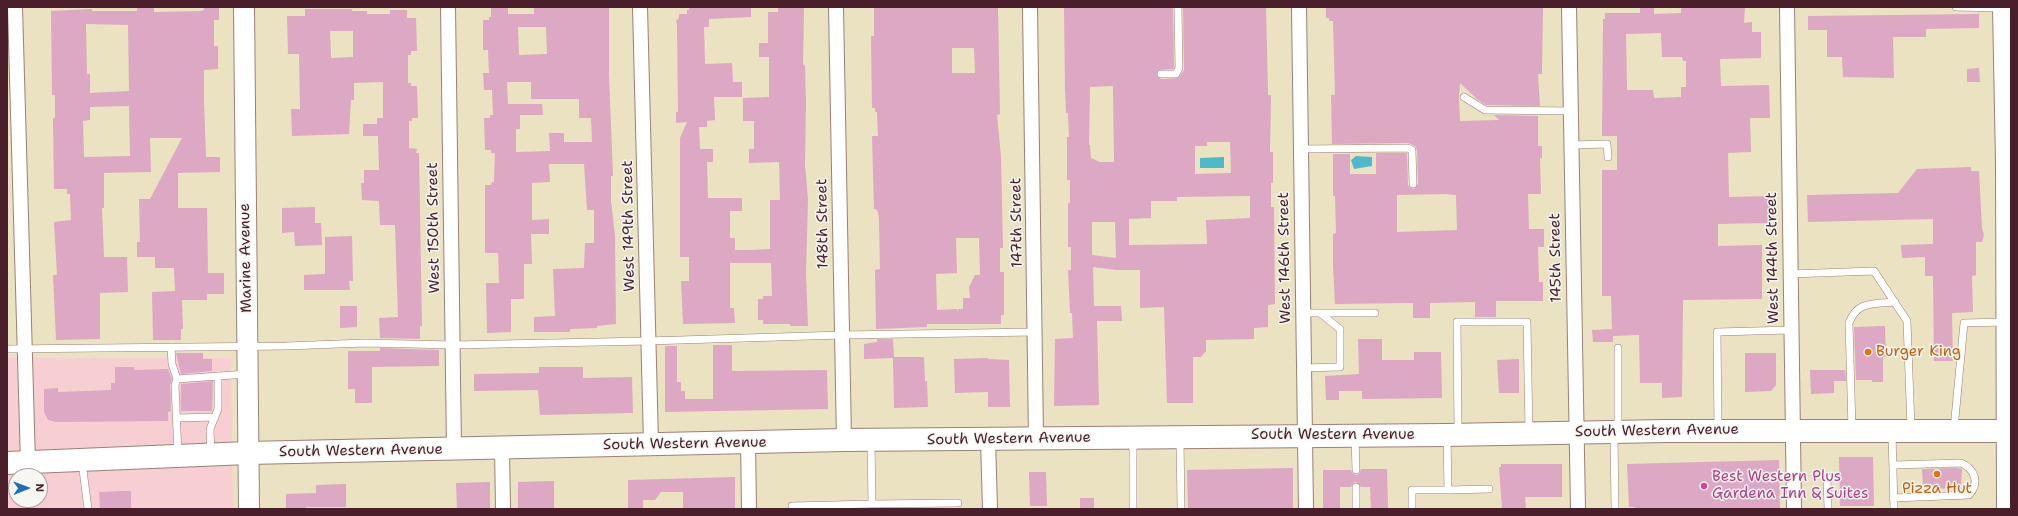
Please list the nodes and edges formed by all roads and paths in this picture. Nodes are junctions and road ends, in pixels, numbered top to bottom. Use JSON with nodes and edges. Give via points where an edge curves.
{"nodes":[{"id":1,"x":15,"y":7,"type":"edge"},
{"id":2,"x":244,"y":7,"type":"edge"},
{"id":3,"x":448,"y":7,"type":"edge"},
{"id":4,"x":640,"y":7,"type":"edge"},
{"id":5,"x":836,"y":7,"type":"edge"},
{"id":6,"x":1030,"y":7,"type":"edge"},
{"id":7,"x":1178,"y":7,"type":"edge"},
{"id":8,"x":1299,"y":7,"type":"edge"},
{"id":9,"x":1568,"y":7,"type":"edge"},
{"id":10,"x":1787,"y":7,"type":"edge"},
{"id":11,"x":1956,"y":7,"type":"edge"},
{"id":12,"x":2004,"y":8,"type":"edge"},
{"id":13,"x":1161,"y":74,"type":"dead end"},
{"id":14,"x":1464,"y":97,"type":"dead end"},
{"id":15,"x":2009,"y":110,"type":"edge"},
{"id":16,"x":1570,"y":112,"type":"junction"},
{"id":17,"x":1571,"y":145,"type":"junction"},
{"id":18,"x":1301,"y":149,"type":"junction"},
{"id":19,"x":1608,"y":157,"type":"dead end"},
{"id":20,"x":1413,"y":184,"type":"dead end"},
{"id":21,"x":1790,"y":274,"type":"junction"},
{"id":22,"x":1895,"y":302,"type":"junction"},
{"id":23,"x":1303,"y":313,"type":"junction"},
{"id":24,"x":1320,"y":313,"type":"junction"},
{"id":25,"x":1375,"y":313,"type":"dead end"},
{"id":26,"x":2007,"y":322,"type":"junction"},
{"id":27,"x":1791,"y":330,"type":"junction"},
{"id":28,"x":1035,"y":332,"type":"junction"},
{"id":29,"x":842,"y":335,"type":"junction"},
{"id":30,"x":648,"y":342,"type":"junction"},
{"id":31,"x":453,"y":345,"type":"junction"},
{"id":32,"x":247,"y":346,"type":"junction"},
{"id":33,"x":171,"y":347,"type":"junction"},
{"id":34,"x":1618,"y":348,"type":"dead end"},
{"id":35,"x":7,"y":349,"type":"edge"},
{"id":36,"x":25,"y":349,"type":"junction"},
{"id":37,"x":1304,"y":368,"type":"junction"},
{"id":38,"x":247,"y":374,"type":"junction"},
{"id":39,"x":218,"y":376,"type":"junction"},
{"id":40,"x":177,"y":379,"type":"junction"},
{"id":41,"x":215,"y":417,"type":"junction"},
{"id":42,"x":177,"y":418,"type":"junction"},
{"id":43,"x":1718,"y":430,"type":"junction"},
{"id":44,"x":1793,"y":430,"type":"junction"},
{"id":45,"x":1852,"y":430,"type":"junction"},
{"id":46,"x":1902,"y":430,"type":"junction"},
{"id":47,"x":1954,"y":430,"type":"junction"},
{"id":48,"x":2009,"y":431,"type":"edge"},
{"id":49,"x":1616,"y":432,"type":"junction"},
{"id":50,"x":1529,"y":433,"type":"junction"},
{"id":51,"x":1576,"y":433,"type":"junction"},
{"id":52,"x":1305,"y":435,"type":"junction"},
{"id":53,"x":1355,"y":435,"type":"junction"},
{"id":54,"x":1452,"y":435,"type":"junction"},
{"id":55,"x":1132,"y":437,"type":"junction"},
{"id":56,"x":1180,"y":437,"type":"junction"},
{"id":57,"x":1036,"y":438,"type":"junction"},
{"id":58,"x":988,"y":439,"type":"junction"},
{"id":59,"x":844,"y":440,"type":"junction"},
{"id":60,"x":871,"y":440,"type":"junction"},
{"id":61,"x":748,"y":442,"type":"junction"},
{"id":62,"x":650,"y":444,"type":"junction"},
{"id":63,"x":502,"y":448,"type":"junction"},
{"id":64,"x":454,"y":449,"type":"junction"},
{"id":65,"x":248,"y":453,"type":"junction"},
{"id":66,"x":211,"y":455,"type":"junction"},
{"id":67,"x":178,"y":456,"type":"junction"},
{"id":68,"x":82,"y":460,"type":"junction"},
{"id":69,"x":17,"y":463,"type":"edge"},
{"id":70,"x":1893,"y":465,"type":"junction"},
{"id":71,"x":1356,"y":470,"type":"dead end"},
{"id":72,"x":1827,"y":477,"type":"dead end"},
{"id":73,"x":1356,"y":487,"type":"dead end"},
{"id":74,"x":1489,"y":489,"type":"dead end"},
{"id":75,"x":1448,"y":490,"type":"junction"},
{"id":76,"x":1893,"y":498,"type":"junction"},
{"id":77,"x":958,"y":503,"type":"dead end"},
{"id":78,"x":872,"y":504,"type":"junction"},
{"id":79,"x":792,"y":506,"type":"dead end"},
{"id":80,"x":87,"y":508,"type":"edge"},
{"id":81,"x":249,"y":509,"type":"edge"},
{"id":82,"x":503,"y":509,"type":"edge"},
{"id":83,"x":749,"y":509,"type":"edge"},
{"id":84,"x":990,"y":509,"type":"edge"},
{"id":85,"x":1133,"y":509,"type":"edge"},
{"id":86,"x":1181,"y":509,"type":"edge"},
{"id":87,"x":1306,"y":509,"type":"edge"},
{"id":88,"x":1356,"y":509,"type":"edge"},
{"id":89,"x":1412,"y":509,"type":"edge"},
{"id":90,"x":1578,"y":509,"type":"edge"},
{"id":91,"x":1615,"y":509,"type":"edge"},
{"id":92,"x":1794,"y":509,"type":"edge"},
{"id":93,"x":1828,"y":509,"type":"edge"},
{"id":94,"x":1894,"y":509,"type":"edge"},
{"id":95,"x":2008,"y":509,"type":"edge"}],
"edges":[{"from":1,"to":36,"type":"street"},
{"from":2,"to":32,"type":"main road","name":"Marine Avenue"},
{"from":3,"to":31,"type":"street","name":"West 150th Street"},
{"from":4,"to":30,"type":"street","name":"West 149th Street"},
{"from":5,"to":29,"type":"street","name":"148th Street"},
{"from":6,"to":28,"type":"street","name":"147th Street"},
{"from":7,"to":13,"type":"lane","via":[[1179,68],[1176,74]]},
{"from":8,"to":18,"type":"street","name":"West 146th Street"},
{"from":9,"to":16,"type":"street","name":"145th Street"},
{"from":10,"to":21,"type":"street","name":"West 144th Street"},
{"from":11,"to":12,"type":"lane"},
{"from":12,"to":15,"type":"main road"},
{"from":14,"to":16,"type":"lane","via":[[1485,110]]},
{"from":15,"to":26,"type":"main road"},
{"from":16,"to":17,"type":"street","name":"145th Street"},
{"from":17,"to":19,"type":"lane","via":[[1607,144]]},
{"from":17,"to":51,"type":"street","name":"145th Street"},
{"from":18,"to":20,"type":"lane","via":[[1408,148],[1412,150]]},
{"from":18,"to":23,"type":"street","name":"West 146th Street"},
{"from":21,"to":22,"type":"lane","via":[[1874,271]]},
{"from":21,"to":27,"type":"street","name":"West 144th Street"},
{"from":22,"to":45,"type":"lane","via":[[1859,307],[1853,312],[1848,323]]},
{"from":22,"to":46,"type":"lane","via":[[1907,321]]},
{"from":23,"to":24,"type":"lane"},
{"from":23,"to":37,"type":"street","name":"West 146th Street"},
{"from":24,"to":25,"type":"lane"},
{"from":24,"to":37,"type":"lane","via":[[1340,329],[1340,366]]},
{"from":26,"to":47,"type":"lane","via":[[1964,323]]},
{"from":26,"to":48,"type":"main road"},
{"from":27,"to":43,"type":"lane","via":[[1717,332]]},
{"from":27,"to":44,"type":"street","name":"West 144th Street"},
{"from":28,"to":29,"type":"lane"},
{"from":28,"to":57,"type":"street","name":"147th Street"},
{"from":29,"to":30,"type":"lane"},
{"from":29,"to":59,"type":"street","name":"148th Street"},
{"from":30,"to":31,"type":"lane"},
{"from":30,"to":62,"type":"street","name":"West 149th Street"},
{"from":31,"to":32,"type":"lane","via":[[366,343]]},
{"from":31,"to":64,"type":"street","name":"West 150th Street"},
{"from":32,"to":33,"type":"lane"},
{"from":32,"to":38,"type":"main road","name":"Marine Avenue"},
{"from":33,"to":36,"type":"lane"},
{"from":33,"to":40,"type":"lane","via":[[172,364]]},
{"from":34,"to":49,"type":"lane"},
{"from":35,"to":36,"type":"lane"},
{"from":36,"to":69,"type":"street"},
{"from":37,"to":52,"type":"street","name":"West 146th Street"},
{"from":38,"to":39,"type":"lane"},
{"from":38,"to":65,"type":"main road","name":"Marine Avenue"},
{"from":39,"to":40,"type":"lane"},
{"from":39,"to":41,"type":"lane","via":[[218,409]]},
{"from":40,"to":42,"type":"lane"},
{"from":41,"to":42,"type":"lane"},
{"from":41,"to":66,"type":"lane","via":[[210,429]]},
{"from":42,"to":67,"type":"lane"},
{"from":43,"to":44,"type":"main road","name":"South Western Avenue"},
{"from":43,"to":49,"type":"main road","name":"South Western Avenue"},
{"from":44,"to":45,"type":"main road","name":"South Western Avenue"},
{"from":44,"to":92,"type":"street","name":"West 144th Street"},
{"from":45,"to":46,"type":"main road","name":"South Western Avenue"},
{"from":46,"to":47,"type":"main road","name":"South Western Avenue"},
{"from":46,"to":70,"type":"lane"},
{"from":47,"to":48,"type":"main road","name":"South Western Avenue"},
{"from":48,"to":95,"type":"main road"},
{"from":49,"to":51,"type":"main road","name":"South Western Avenue"},
{"from":49,"to":91,"type":"lane"},
{"from":50,"to":51,"type":"main road","name":"South Western Avenue"},
{"from":50,"to":54,"type":"main road","name":"South Western Avenue"},
{"from":50,"to":54,"type":"lane","via":[[1528,322],[1457,322]]},
{"from":51,"to":90,"type":"street","name":"145th Street"},
{"from":52,"to":53,"type":"main road","name":"South Western Avenue"},
{"from":52,"to":56,"type":"main road","name":"South Western Avenue"},
{"from":52,"to":87,"type":"street","name":"West 146th Street"},
{"from":53,"to":54,"type":"main road","name":"South Western Avenue"},
{"from":53,"to":71,"type":"lane"},
{"from":54,"to":75,"type":"lane"},
{"from":55,"to":56,"type":"main road","name":"South Western Avenue"},
{"from":55,"to":57,"type":"main road","name":"South Western Avenue"},
{"from":55,"to":85,"type":"lane"},
{"from":56,"to":86,"type":"lane"},
{"from":57,"to":58,"type":"main road","name":"South Western Avenue"},
{"from":58,"to":60,"type":"main road","name":"South Western Avenue"},
{"from":58,"to":84,"type":"street"},
{"from":59,"to":60,"type":"main road","name":"South Western Avenue"},
{"from":59,"to":61,"type":"main road","name":"South Western Avenue"},
{"from":60,"to":78,"type":"lane"},
{"from":61,"to":62,"type":"main road","name":"South Western Avenue"},
{"from":61,"to":83,"type":"street"},
{"from":62,"to":63,"type":"main road","name":"South Western Avenue"},
{"from":63,"to":64,"type":"main road","name":"South Western Avenue"},
{"from":63,"to":82,"type":"street"},
{"from":64,"to":65,"type":"main road","name":"South Western Avenue"},
{"from":65,"to":66,"type":"main road","name":"South Western Avenue"},
{"from":65,"to":81,"type":"main road","name":"Marine Avenue"},
{"from":66,"to":67,"type":"main road","name":"South Western Avenue"},
{"from":67,"to":68,"type":"main road","name":"South Western Avenue"},
{"from":68,"to":69,"type":"main road","name":"South Western Avenue"},
{"from":68,"to":80,"type":"lane"},
{"from":70,"to":76,"type":"lane"},
{"from":70,"to":76,"type":"lane","via":[[1961,463],[1969,467],[1975,480],[1974,489],[1969,495]]},
{"from":72,"to":93,"type":"lane"},
{"from":73,"to":88,"type":"lane"},
{"from":74,"to":75,"type":"lane"},
{"from":75,"to":89,"type":"lane","via":[[1412,490]]},
{"from":76,"to":94,"type":"lane"},
{"from":77,"to":78,"type":"lane"},
{"from":78,"to":79,"type":"lane"}]}
